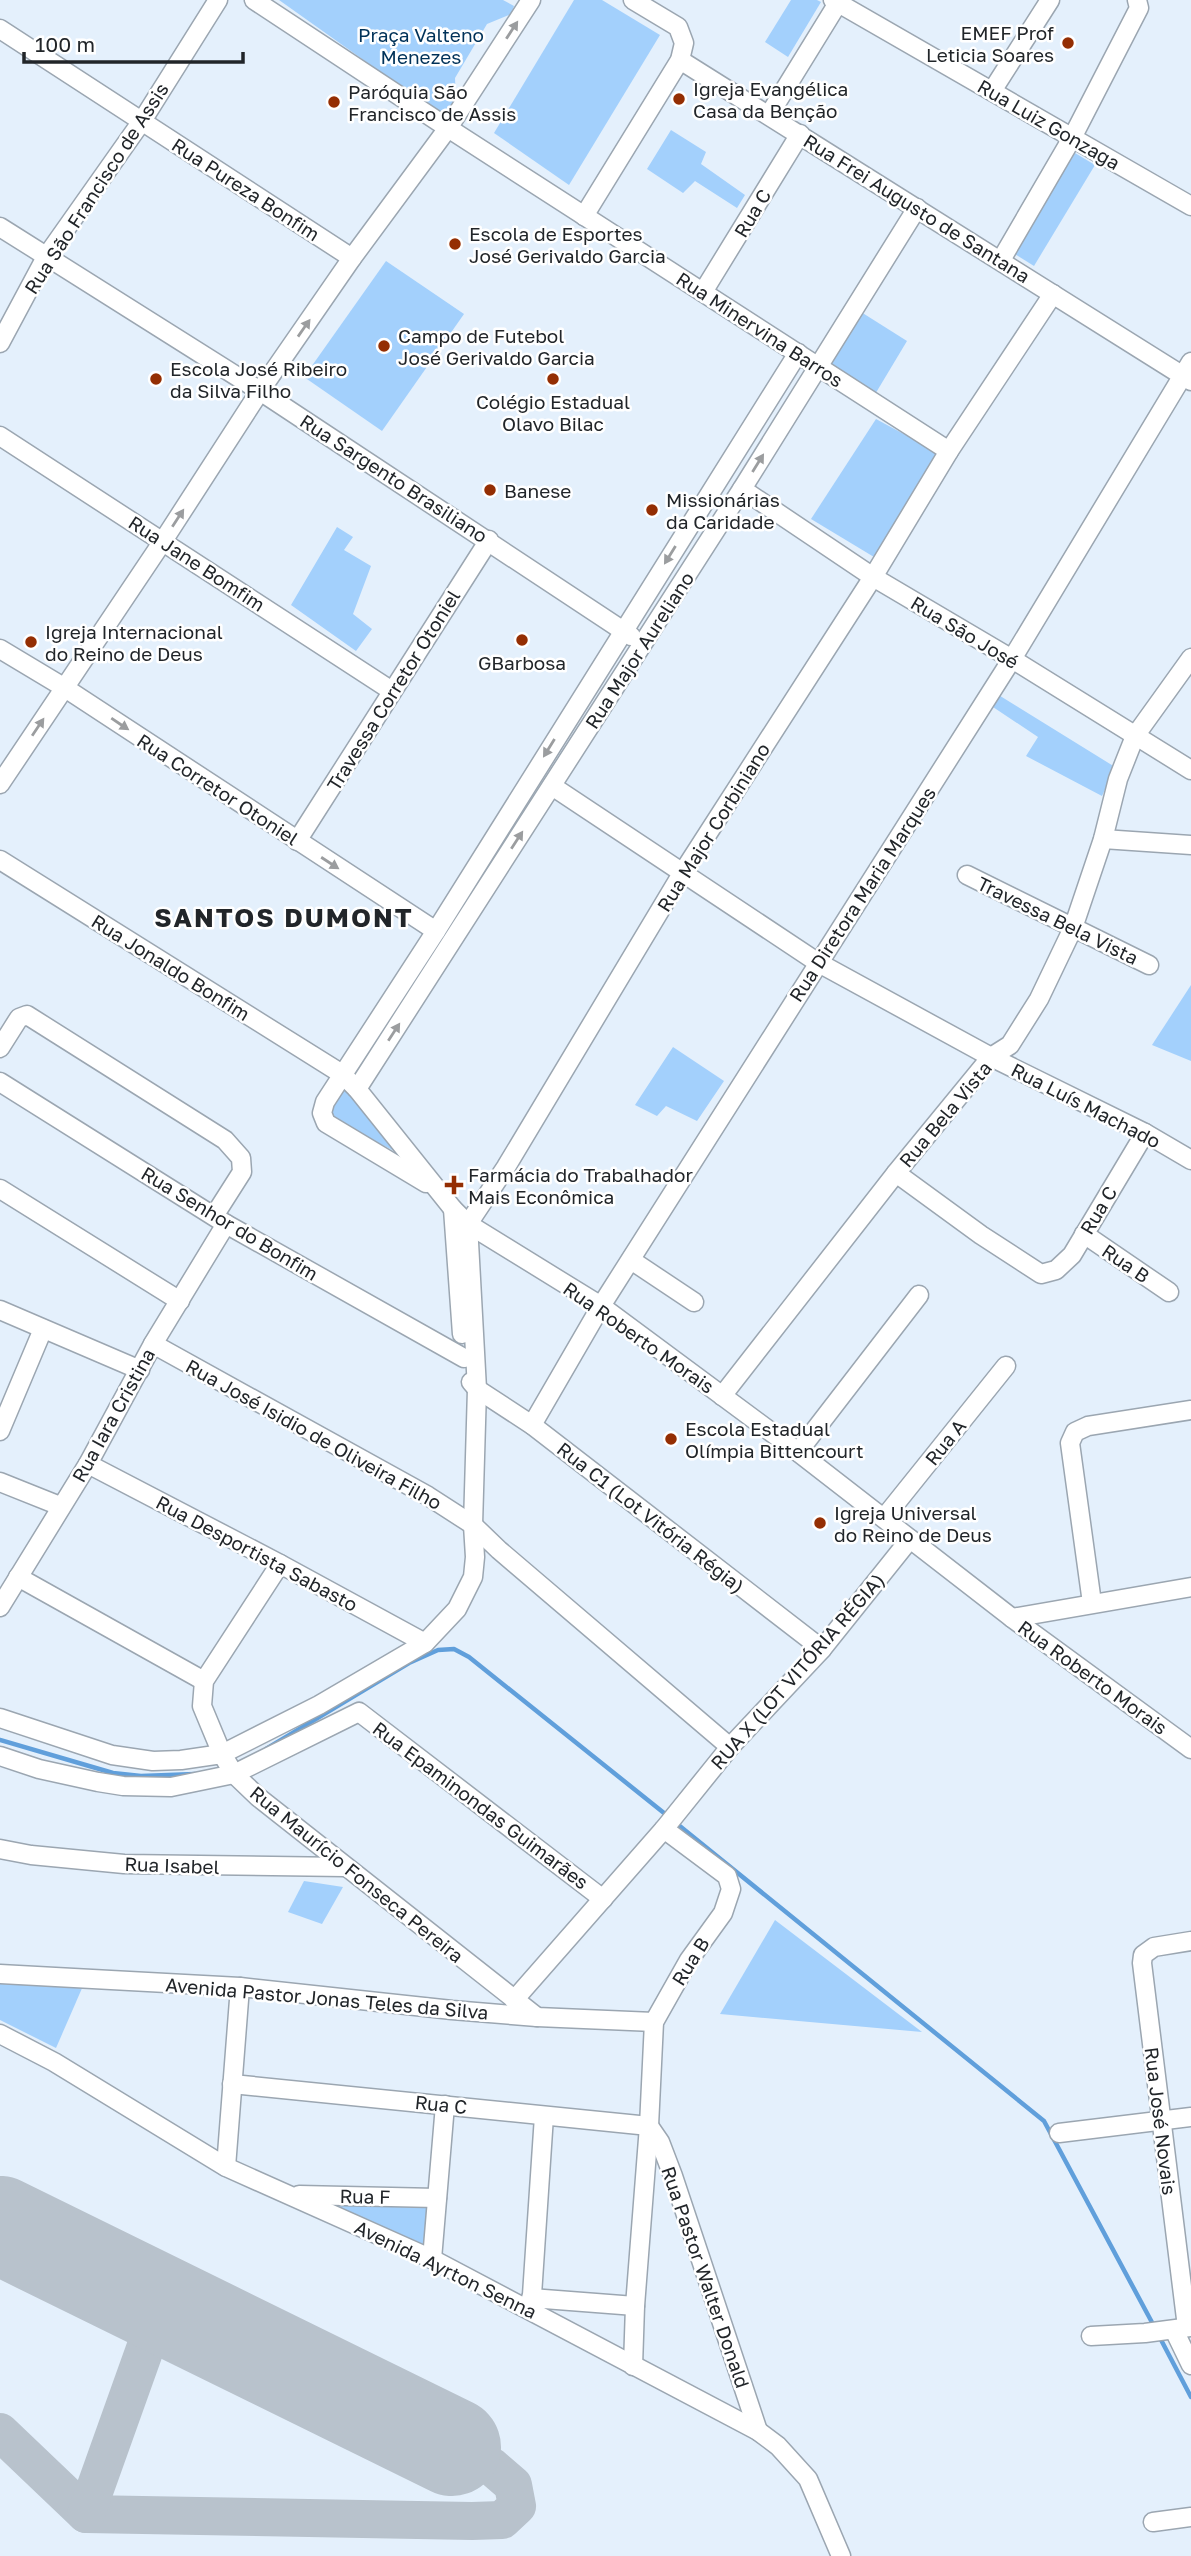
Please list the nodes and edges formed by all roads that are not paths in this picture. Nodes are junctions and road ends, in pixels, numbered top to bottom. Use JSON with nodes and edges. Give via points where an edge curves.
{"nodes":[{"id":1,"x":218,"y":0,"type":"edge"},
{"id":2,"x":254,"y":0,"type":"edge"},
{"id":3,"x":633,"y":0,"type":"edge"},
{"id":4,"x":1050,"y":0,"type":"edge"},
{"id":5,"x":528,"y":1,"type":"edge"},
{"id":6,"x":836,"y":1,"type":"edge"},
{"id":7,"x":1138,"y":4,"type":"edge"},
{"id":8,"x":0,"y":29,"type":"edge"},
{"id":9,"x":680,"y":60,"type":"junction"},
{"id":10,"x":992,"y":91,"type":"junction"},
{"id":11,"x":769,"y":115,"type":"junction"},
{"id":12,"x":142,"y":121,"type":"junction"},
{"id":13,"x":448,"y":128,"type":"junction"},
{"id":14,"x":800,"y":134,"type":"junction"},
{"id":15,"x":1072,"y":138,"type":"junction"},
{"id":16,"x":1191,"y":206,"type":"edge"},
{"id":17,"x":918,"y":208,"type":"junction"},
{"id":18,"x":584,"y":216,"type":"junction"},
{"id":19,"x":0,"y":227,"type":"edge"},
{"id":20,"x":46,"y":257,"type":"junction"},
{"id":21,"x":352,"y":258,"type":"junction"},
{"id":22,"x":1002,"y":260,"type":"junction"},
{"id":23,"x":703,"y":292,"type":"junction"},
{"id":24,"x":1053,"y":294,"type":"junction"},
{"id":25,"x":0,"y":343,"type":"edge"},
{"id":26,"x":798,"y":353,"type":"junction"},
{"id":27,"x":819,"y":367,"type":"junction"},
{"id":28,"x":1188,"y":373,"type":"edge"},
{"id":29,"x":260,"y":391,"type":"junction"},
{"id":30,"x":0,"y":436,"type":"edge"},
{"id":31,"x":949,"y":451,"type":"junction"},
{"id":32,"x":742,"y":489,"type":"junction"},
{"id":33,"x":489,"y":540,"type":"junction"},
{"id":34,"x":163,"y":541,"type":"junction"},
{"id":35,"x":873,"y":577,"type":"junction"},
{"id":36,"x":622,"y":631,"type":"junction"},
{"id":37,"x":644,"y":643,"type":"junction"},
{"id":38,"x":0,"y":649,"type":"edge"},
{"id":39,"x":1191,"y":658,"type":"edge"},
{"id":40,"x":1012,"y":659,"type":"junction"},
{"id":41,"x":65,"y":688,"type":"junction"},
{"id":42,"x":392,"y":691,"type":"junction"},
{"id":43,"x":1135,"y":736,"type":"junction"},
{"id":44,"x":1191,"y":770,"type":"edge"},
{"id":45,"x":0,"y":784,"type":"edge"},
{"id":46,"x":552,"y":786,"type":"junction"},
{"id":47,"x":1103,"y":839,"type":"junction"},
{"id":48,"x":297,"y":841,"type":"junction"},
{"id":49,"x":1191,"y":845,"type":"edge"},
{"id":50,"x":0,"y":860,"type":"edge"},
{"id":51,"x":683,"y":872,"type":"junction"},
{"id":52,"x":967,"y":875,"type":"dead end"},
{"id":53,"x":1073,"y":928,"type":"junction"},
{"id":54,"x":436,"y":931,"type":"junction"},
{"id":55,"x":817,"y":962,"type":"junction"},
{"id":56,"x":1149,"y":965,"type":"dead end"},
{"id":57,"x":0,"y":1048,"type":"edge"},
{"id":58,"x":990,"y":1057,"type":"junction"},
{"id":59,"x":342,"y":1074,"type":"junction"},
{"id":60,"x":0,"y":1082,"type":"edge"},
{"id":61,"x":357,"y":1089,"type":"junction"},
{"id":62,"x":1145,"y":1133,"type":"junction"},
{"id":63,"x":1191,"y":1160,"type":"edge"},
{"id":64,"x":897,"y":1172,"type":"junction"},
{"id":65,"x":0,"y":1189,"type":"edge"},
{"id":66,"x":437,"y":1189,"type":"junction"},
{"id":67,"x":453,"y":1209,"type":"junction"},
{"id":68,"x":220,"y":1220,"type":"junction"},
{"id":69,"x":468,"y":1223,"type":"junction"},
{"id":70,"x":1084,"y":1234,"type":"junction"},
{"id":71,"x":631,"y":1260,"type":"junction"},
{"id":72,"x":1169,"y":1292,"type":"dead end"},
{"id":73,"x":919,"y":1296,"type":"dead end"},
{"id":74,"x":180,"y":1301,"type":"junction"},
{"id":75,"x":694,"y":1302,"type":"dead end"},
{"id":76,"x":601,"y":1306,"type":"junction"},
{"id":77,"x":0,"y":1310,"type":"edge"},
{"id":78,"x":43,"y":1329,"type":"junction"},
{"id":79,"x":153,"y":1344,"type":"junction"},
{"id":80,"x":464,"y":1358,"type":"junction"},
{"id":81,"x":1006,"y":1366,"type":"dead end"},
{"id":82,"x":140,"y":1370,"type":"junction"},
{"id":83,"x":477,"y":1389,"type":"junction"},
{"id":84,"x":722,"y":1396,"type":"junction"},
{"id":85,"x":1191,"y":1410,"type":"edge"},
{"id":86,"x":532,"y":1425,"type":"junction"},
{"id":87,"x":0,"y":1431,"type":"edge"},
{"id":88,"x":798,"y":1452,"type":"junction"},
{"id":89,"x":88,"y":1464,"type":"junction"},
{"id":90,"x":0,"y":1482,"type":"edge"},
{"id":91,"x":60,"y":1506,"type":"junction"},
{"id":92,"x":884,"y":1518,"type":"junction"},
{"id":93,"x":473,"y":1525,"type":"junction"},
{"id":94,"x":910,"y":1539,"type":"junction"},
{"id":95,"x":280,"y":1564,"type":"junction"},
{"id":96,"x":18,"y":1577,"type":"junction"},
{"id":97,"x":1191,"y":1587,"type":"edge"},
{"id":98,"x":1092,"y":1603,"type":"junction"},
{"id":99,"x":0,"y":1607,"type":"edge"},
{"id":100,"x":1013,"y":1618,"type":"junction"},
{"id":101,"x":425,"y":1643,"type":"junction"},
{"id":102,"x":822,"y":1649,"type":"junction"},
{"id":103,"x":204,"y":1681,"type":"junction"},
{"id":104,"x":0,"y":1718,"type":"edge"},
{"id":105,"x":730,"y":1747,"type":"junction"},
{"id":106,"x":1191,"y":1749,"type":"edge"},
{"id":107,"x":222,"y":1754,"type":"junction"},
{"id":108,"x":0,"y":1756,"type":"edge"},
{"id":109,"x":234,"y":1774,"type":"junction"},
{"id":110,"x":664,"y":1829,"type":"junction"},
{"id":111,"x":0,"y":1849,"type":"edge"},
{"id":112,"x":345,"y":1867,"type":"junction"},
{"id":113,"x":603,"y":1899,"type":"junction"},
{"id":114,"x":1191,"y":1941,"type":"edge"},
{"id":115,"x":0,"y":1973,"type":"edge"},
{"id":116,"x":240,"y":1987,"type":"junction"},
{"id":117,"x":514,"y":2000,"type":"junction"},
{"id":118,"x":537,"y":2017,"type":"junction"},
{"id":119,"x":654,"y":2022,"type":"junction"},
{"id":120,"x":0,"y":2034,"type":"edge"},
{"id":121,"x":232,"y":2084,"type":"junction"},
{"id":122,"x":445,"y":2105,"type":"junction"},
{"id":123,"x":544,"y":2116,"type":"junction"},
{"id":124,"x":1191,"y":2117,"type":"edge"},
{"id":125,"x":1161,"y":2120,"type":"junction"},
{"id":126,"x":649,"y":2126,"type":"junction"},
{"id":127,"x":1059,"y":2133,"type":"dead end"},
{"id":128,"x":226,"y":2167,"type":"junction"},
{"id":129,"x":292,"y":2195,"type":"junction"},
{"id":130,"x":437,"y":2198,"type":"junction"},
{"id":131,"x":432,"y":2259,"type":"junction"},
{"id":132,"x":531,"y":2304,"type":"junction"},
{"id":133,"x":635,"y":2306,"type":"junction"},
{"id":134,"x":1184,"y":2328,"type":"edge"},
{"id":135,"x":1091,"y":2336,"type":"dead end"},
{"id":136,"x":1191,"y":2365,"type":"edge"},
{"id":137,"x":633,"y":2366,"type":"junction"},
{"id":138,"x":758,"y":2431,"type":"junction"},
{"id":139,"x":1191,"y":2517,"type":"edge"},
{"id":140,"x":1153,"y":2522,"type":"dead end"},
{"id":141,"x":841,"y":2556,"type":"edge"}],
"edges":[{"from":1,"to":12,"type":"street","name":"Rua São Francisco de Assis"},
{"from":2,"to":13,"type":"street","name":"Rua Minervina Barros"},
{"from":3,"to":9,"type":"street","via":[[678,27],[684,43]]},
{"from":4,"to":10,"type":"street"},
{"from":13,"to":5,"type":"street","one_way":true},
{"from":6,"to":10,"type":"street","name":"Rua Luiz Gonzaga"},
{"from":6,"to":11,"type":"street"},
{"from":7,"to":15,"type":"street"},
{"from":8,"to":12,"type":"street","name":"Rua Pureza Bonfim"},
{"from":9,"to":11,"type":"street","name":"Rua Frei Augusto de Santana"},
{"from":9,"to":18,"type":"street"},
{"from":10,"to":15,"type":"street","name":"Rua Luiz Gonzaga"},
{"from":11,"to":14,"type":"street","name":"Rua Frei Augusto de Santana"},
{"from":12,"to":20,"type":"street","name":"Rua São Francisco de Assis"},
{"from":12,"to":21,"type":"street","name":"Rua Pureza Bonfim"},
{"from":13,"to":18,"type":"street","name":"Rua Minervina Barros"},
{"from":13,"to":21,"type":"street"},
{"from":14,"to":17,"type":"street","name":"Rua Frei Augusto de Santana"},
{"from":14,"to":23,"type":"street","name":"Rua C"},
{"from":15,"to":16,"type":"street","name":"Rua Luiz Gonzaga"},
{"from":15,"to":22,"type":"street"},
{"from":17,"to":22,"type":"street","name":"Rua Frei Augusto de Santana"},
{"from":17,"to":27,"type":"street","name":"Rua Major Aureliano"},
{"from":18,"to":23,"type":"street","name":"Rua Minervina Barros"},
{"from":19,"to":20,"type":"street","name":"Rua Sargento Brasiliano"},
{"from":20,"to":25,"type":"street","name":"Rua São Francisco de Assis"},
{"from":20,"to":29,"type":"street","name":"Rua Sargento Brasiliano"},
{"from":29,"to":21,"type":"street","one_way":true},
{"from":22,"to":24,"type":"street","name":"Rua Frei Augusto de Santana"},
{"from":23,"to":26,"type":"street","name":"Rua Minervina Barros"},
{"from":24,"to":28,"type":"street","name":"Rua Frei Augusto de Santana"},
{"from":24,"to":31,"type":"street","name":"Rua Major Corbiniano"},
{"from":26,"to":27,"type":"street","name":"Rua Minervina Barros"},
{"from":26,"to":36,"type":"street","name":"Rua Major Aureliano","one_way":true},
{"from":27,"to":31,"type":"street","name":"Rua Minervina Barros"},
{"from":32,"to":27,"type":"street","name":"Rua Major Aureliano","one_way":true},
{"from":28,"to":40,"type":"street","name":"Rua Diretora Maria Marques"},
{"from":29,"to":33,"type":"street","name":"Rua Sargento Brasiliano"},
{"from":34,"to":29,"type":"street","one_way":true},
{"from":30,"to":34,"type":"street","name":"Rua Jane Bomfim"},
{"from":31,"to":35,"type":"street","name":"Rua Major Corbiniano"},
{"from":32,"to":35,"type":"street","name":"Rua São José"},
{"from":32,"to":37,"type":"street","name":"Rua Major Aureliano"},
{"from":33,"to":36,"type":"street","name":"Rua Sargento Brasiliano"},
{"from":33,"to":42,"type":"street","name":"Travessa Corretor Otoniel"},
{"from":34,"to":41,"type":"street"},
{"from":34,"to":42,"type":"street","name":"Rua Jane Bomfim"},
{"from":35,"to":40,"type":"street","name":"Rua São José"},
{"from":35,"to":51,"type":"street","name":"Rua Major Corbiniano"},
{"from":36,"to":37,"type":"street","name":"Rua Sargento Brasiliano"},
{"from":36,"to":54,"type":"street","name":"Rua Major Aureliano","one_way":true},
{"from":37,"to":46,"type":"street","name":"Rua Major Aureliano"},
{"from":38,"to":41,"type":"street","name":"Rua Corretor Otoniel"},
{"from":39,"to":43,"type":"street","name":"Rua Bela Vista"},
{"from":40,"to":43,"type":"street","name":"Rua São José"},
{"from":40,"to":55,"type":"street","name":"Rua Diretora Maria Marques"},
{"from":45,"to":41,"type":"street","one_way":true},
{"from":41,"to":48,"type":"street","name":"Rua Corretor Otoniel","one_way":true},
{"from":42,"to":48,"type":"street","name":"Travessa Corretor Otoniel"},
{"from":43,"to":44,"type":"street","name":"Rua São José"},
{"from":43,"to":47,"type":"street","name":"Rua Bela Vista"},
{"from":46,"to":51,"type":"street","name":"Rua Luís Machado"},
{"from":61,"to":46,"type":"street","name":"Rua Major Aureliano","one_way":true},
{"from":47,"to":49,"type":"street"},
{"from":47,"to":53,"type":"street","name":"Rua Bela Vista"},
{"from":48,"to":54,"type":"street","name":"Rua Corretor Otoniel","one_way":true},
{"from":50,"to":59,"type":"street","name":"Rua Jonaldo Bonfim"},
{"from":51,"to":55,"type":"street","name":"Rua Luís Machado"},
{"from":51,"to":69,"type":"street","name":"Rua Major Corbiniano"},
{"from":52,"to":53,"type":"street","name":"Travessa Bela Vista"},
{"from":53,"to":56,"type":"street","name":"Travessa Bela Vista"},
{"from":53,"to":58,"type":"street","name":"Rua Bela Vista","via":[[1023,1028],[1010,1045]]},
{"from":54,"to":59,"type":"street","name":"Rua Major Aureliano"},
{"from":55,"to":58,"type":"street","name":"Rua Luís Machado"},
{"from":55,"to":71,"type":"street","name":"Rua Diretora Maria Marques"},
{"from":57,"to":68,"type":"street","name":"Rua Iara Cristina","via":[[19,1018],[27,1016],[225,1140],[242,1158],[242,1172]]},
{"from":58,"to":62,"type":"street","name":"Rua Luís Machado"},
{"from":58,"to":64,"type":"street","name":"Rua Bela Vista"},
{"from":59,"to":61,"type":"street"},
{"from":59,"to":66,"type":"street","name":"Rua Major Aureliano","via":[[322,1115],[332,1128]]},
{"from":60,"to":68,"type":"street","name":"Rua Senhor do Bonfim"},
{"from":61,"to":66,"type":"street"},
{"from":62,"to":63,"type":"street","name":"Rua Luís Machado"},
{"from":62,"to":70,"type":"street","name":"Rua C"},
{"from":64,"to":70,"type":"street","name":"Rua C","via":[[1041,1275],[1067,1262]]},
{"from":64,"to":84,"type":"street","name":"Rua Bela Vista"},
{"from":65,"to":74,"type":"street"},
{"from":66,"to":67,"type":"street"},
{"from":67,"to":69,"type":"street","name":"Rua Roberto Morais"},
{"from":67,"to":80,"type":"street"},
{"from":68,"to":74,"type":"street","name":"Rua Iara Cristina"},
{"from":68,"to":80,"type":"street","name":"Rua Senhor do Bonfim"},
{"from":69,"to":76,"type":"street","name":"Rua Roberto Morais"},
{"from":69,"to":83,"type":"street"},
{"from":70,"to":72,"type":"street","name":"Rua B"},
{"from":71,"to":75,"type":"street"},
{"from":71,"to":76,"type":"street","name":"Rua Diretora Maria Marques"},
{"from":73,"to":88,"type":"street"},
{"from":74,"to":79,"type":"street","name":"Rua Iara Cristina"},
{"from":76,"to":84,"type":"street","name":"Rua Roberto Morais"},
{"from":76,"to":86,"type":"street","name":"Rua Diretora Maria Marques"},
{"from":77,"to":78,"type":"street"},
{"from":78,"to":82,"type":"street"},
{"from":78,"to":87,"type":"street"},
{"from":79,"to":82,"type":"street","name":"Rua Iara Cristina"},
{"from":79,"to":93,"type":"street","name":"Rua José Isidio de Oliveira Filho","via":[[378,1467]]},
{"from":80,"to":83,"type":"street","via":[[469,1380]]},
{"from":81,"to":92,"type":"street","name":"Rua A"},
{"from":82,"to":89,"type":"street","name":"Rua Iara Cristina"},
{"from":83,"to":86,"type":"street","name":"Rua C1 (Lot Vitória Régia)"},
{"from":83,"to":93,"type":"street"},
{"from":84,"to":88,"type":"street","name":"Rua Roberto Morais"},
{"from":85,"to":98,"type":"street","via":[[1088,1426],[1077,1430],[1070,1443]]},
{"from":86,"to":102,"type":"street","name":"Rua C1 (Lot Vitória Régia)"},
{"from":88,"to":92,"type":"street","name":"Rua Roberto Morais"},
{"from":89,"to":91,"type":"street","name":"Rua Iara Cristina"},
{"from":89,"to":95,"type":"street","name":"Rua Desportista Sabasto"},
{"from":90,"to":91,"type":"street"},
{"from":91,"to":96,"type":"street","name":"Rua Iara Cristina"},
{"from":92,"to":94,"type":"street","name":"Rua Roberto Morais"},
{"from":93,"to":101,"type":"street","via":[[473,1577],[467,1592]]},
{"from":93,"to":105,"type":"street","name":"Rua José Isidio de Oliveira Filho"},
{"from":94,"to":100,"type":"street","name":"Rua Roberto Morais"},
{"from":94,"to":102,"type":"street","name":"RUA X (LOT VITÓRIA RÉGIA)"},
{"from":95,"to":101,"type":"street","name":"Rua Desportista Sabasto"},
{"from":95,"to":103,"type":"street"},
{"from":96,"to":99,"type":"street","name":"Rua Iara Cristina"},
{"from":96,"to":103,"type":"street"},
{"from":97,"to":98,"type":"street"},
{"from":98,"to":100,"type":"street"},
{"from":100,"to":106,"type":"street","name":"Rua Roberto Morais"},
{"from":101,"to":107,"type":"street","via":[[319,1705]]},
{"from":102,"to":105,"type":"street","name":"RUA X (LOT VITÓRIA RÉGIA)"},
{"from":103,"to":107,"type":"street","name":"Rua Maurício Fonseca Pereira","via":[[202,1706]]},
{"from":104,"to":107,"type":"street","via":[[112,1755],[153,1761]]},
{"from":105,"to":110,"type":"street","name":"RUA X (LOT VITÓRIA RÉGIA)"},
{"from":107,"to":109,"type":"street","name":"Rua Maurício Fonseca Pereira"},
{"from":108,"to":109,"type":"street","via":[[123,1786],[171,1787]]},
{"from":109,"to":112,"type":"street","name":"Rua Maurício Fonseca Pereira"},
{"from":109,"to":113,"type":"street","name":"Rua Epaminondas Guimarães","via":[[359,1712]]},
{"from":110,"to":113,"type":"street","name":"RUA X (LOT VITÓRIA RÉGIA)"},
{"from":110,"to":119,"type":"street","name":"Rua B","via":[[727,1875],[731,1889],[723,1913],[689,1960]]},
{"from":111,"to":112,"type":"street","name":"Rua Isabel","via":[[124,1864]]},
{"from":112,"to":117,"type":"street","name":"Rua Maurício Fonseca Pereira"},
{"from":113,"to":117,"type":"street","name":"RUA X (LOT VITÓRIA RÉGIA)"},
{"from":114,"to":125,"type":"street","name":"Rua José Novais","via":[[1154,1947],[1143,1955]]},
{"from":115,"to":116,"type":"street","name":"Avenida Pastor Jonas Teles da Silva"},
{"from":116,"to":118,"type":"street","name":"Avenida Pastor Jonas Teles da Silva"},
{"from":116,"to":121,"type":"street"},
{"from":117,"to":118,"type":"street","name":"Rua Maurício Fonseca Pereira"},
{"from":118,"to":119,"type":"street","name":"Avenida Pastor Jonas Teles da Silva"},
{"from":119,"to":126,"type":"street","name":"Rua B"},
{"from":120,"to":128,"type":"street","name":"Avenida Ayrton Senna"},
{"from":121,"to":122,"type":"street","name":"Rua C"},
{"from":121,"to":128,"type":"street"},
{"from":122,"to":123,"type":"street","name":"Rua C"},
{"from":122,"to":130,"type":"street"},
{"from":123,"to":126,"type":"street","name":"Rua C"},
{"from":123,"to":132,"type":"street"},
{"from":124,"to":125,"type":"street"},
{"from":125,"to":127,"type":"street"},
{"from":125,"to":134,"type":"street","name":"Rua José Novais"},
{"from":126,"to":133,"type":"street","name":"Rua B"},
{"from":126,"to":138,"type":"street","name":"Rua Pastor Walter Donald","via":[[673,2176]]},
{"from":128,"to":129,"type":"street","name":"Avenida Ayrton Senna"},
{"from":129,"to":130,"type":"street","name":"Rua F"},
{"from":129,"to":131,"type":"street","name":"Avenida Ayrton Senna"},
{"from":130,"to":131,"type":"street"},
{"from":131,"to":132,"type":"street","name":"Avenida Ayrton Senna"},
{"from":132,"to":133,"type":"street"},
{"from":132,"to":137,"type":"street","name":"Avenida Ayrton Senna"},
{"from":133,"to":137,"type":"street","name":"Rua B"},
{"from":134,"to":135,"type":"street"},
{"from":134,"to":136,"type":"street","name":"Rua José Novais"},
{"from":137,"to":138,"type":"street","name":"Avenida Ayrton Senna"},
{"from":138,"to":141,"type":"street","name":"Avenida Ayrton Senna","via":[[779,2446],[808,2479]]},
{"from":139,"to":140,"type":"street"}]}
